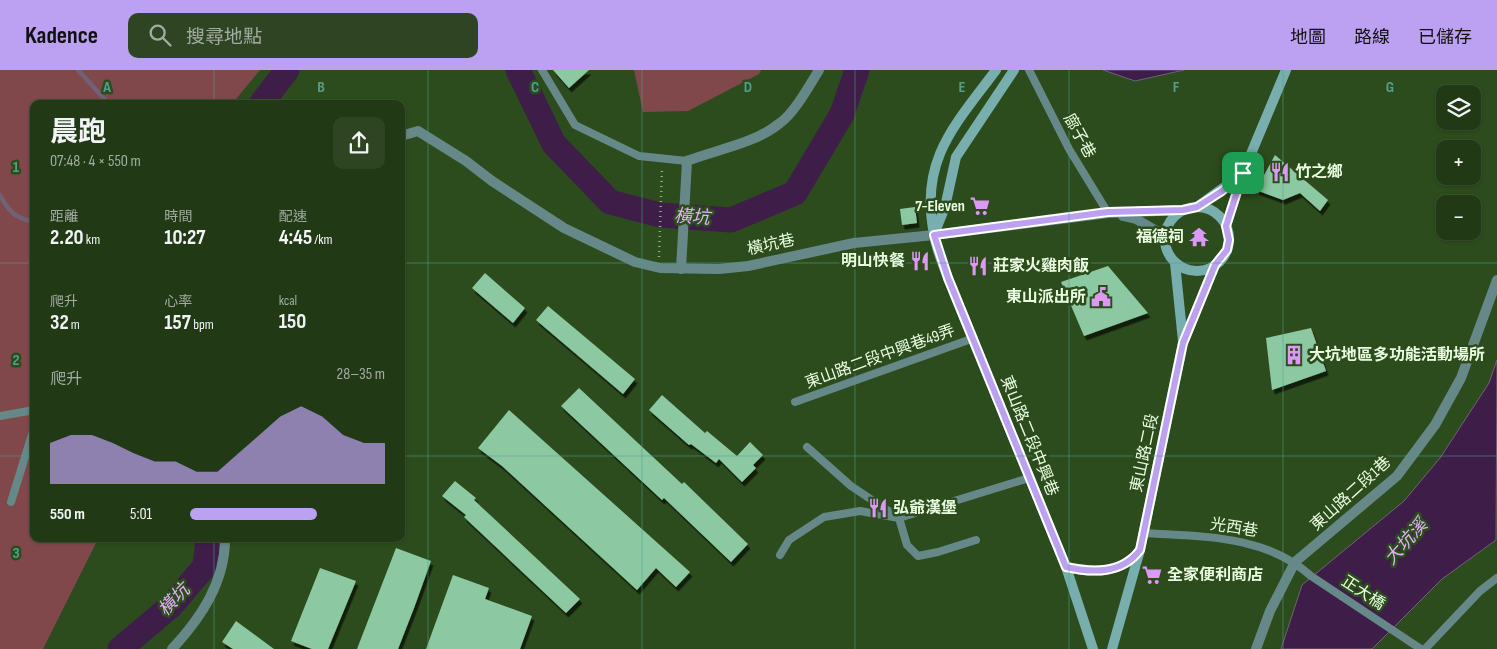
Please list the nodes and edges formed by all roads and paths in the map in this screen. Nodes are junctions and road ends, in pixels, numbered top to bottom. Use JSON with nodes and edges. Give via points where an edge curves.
{"nodes":[{"id":1,"x":542,"y":70,"type":"edge"},
{"id":2,"x":819,"y":70,"type":"edge"},
{"id":3,"x":996,"y":70,"type":"edge"},
{"id":4,"x":1014,"y":70,"type":"edge"},
{"id":5,"x":1028,"y":70,"type":"edge"},
{"id":6,"x":1286,"y":70,"type":"edge"},
{"id":7,"x":405,"y":135,"type":"edge"},
{"id":8,"x":663,"y":158,"type":"junction"},
{"id":9,"x":687,"y":162,"type":"junction"},
{"id":10,"x":1243,"y":173,"type":"junction"},
{"id":11,"x":1197,"y":207,"type":"junction"},
{"id":12,"x":1183,"y":210,"type":"junction"},
{"id":13,"x":1108,"y":212,"type":"junction"},
{"id":14,"x":1226,"y":226,"type":"junction"},
{"id":15,"x":934,"y":235,"type":"junction"},
{"id":16,"x":1165,"y":236,"type":"junction"},
{"id":17,"x":1175,"y":263,"type":"junction"},
{"id":18,"x":1215,"y":265,"type":"junction"},
{"id":19,"x":659,"y":266,"type":"junction"},
{"id":20,"x":681,"y":269,"type":"junction"},
{"id":21,"x":1497,"y":280,"type":"edge"},
{"id":22,"x":974,"y":338,"type":"junction"},
{"id":23,"x":1183,"y":343,"type":"junction"},
{"id":24,"x":795,"y":402,"type":"dead end"},
{"id":25,"x":30,"y":411,"type":"edge"},
{"id":26,"x":0,"y":416,"type":"edge"},
{"id":27,"x":30,"y":441,"type":"edge"},
{"id":28,"x":807,"y":447,"type":"dead end"},
{"id":29,"x":1029,"y":478,"type":"junction"},
{"id":30,"x":11,"y":502,"type":"dead end"},
{"id":31,"x":899,"y":518,"type":"junction"},
{"id":32,"x":1143,"y":533,"type":"junction"},
{"id":33,"x":976,"y":540,"type":"dead end"},
{"id":34,"x":225,"y":542,"type":"edge"},
{"id":35,"x":1140,"y":550,"type":"junction"},
{"id":36,"x":780,"y":555,"type":"dead end"},
{"id":37,"x":1295,"y":562,"type":"junction"},
{"id":38,"x":1066,"y":567,"type":"junction"},
{"id":39,"x":1311,"y":576,"type":"joint"},
{"id":40,"x":1497,"y":578,"type":"edge"},
{"id":41,"x":172,"y":649,"type":"edge"},
{"id":42,"x":1094,"y":649,"type":"edge"},
{"id":43,"x":1112,"y":649,"type":"edge"},
{"id":44,"x":1256,"y":649,"type":"edge"},
{"id":45,"x":1421,"y":649,"type":"edge"},
{"id":46,"x":1425,"y":649,"type":"edge"}],
"edges":[{"from":1,"to":8,"type":"lane","via":[[574,125],[639,156]]},
{"from":2,"to":9,"type":"street","via":[[781,123],[750,141]]},
{"from":3,"to":15,"type":"main road","name":"東山路二段中興巷","via":[[941,148],[934,167],[930,209]]},
{"from":4,"to":15,"type":"main road","via":[[956,157],[945,207]]},
{"from":5,"to":13,"type":"lane","name":"廍子巷","via":[[1069,149]]},
{"from":6,"to":10,"type":"main road"},
{"from":7,"to":19,"type":"street","name":"橫坑巷","via":[[418,131],[564,228],[635,262]]},
{"from":8,"to":9,"type":"lane"},
{"from":8,"to":19,"type":"path"},
{"from":9,"to":20,"type":"street"},
{"from":10,"to":11,"type":"main road"},
{"from":10,"to":14,"type":"main road"},
{"from":11,"to":12,"type":"main road"},
{"from":11,"to":14,"type":"main road","via":[[1216,213]]},
{"from":12,"to":13,"type":"street","name":"橫坑巷"},
{"from":12,"to":16,"type":"main road","via":[[1174,216]]},
{"from":13,"to":15,"type":"street","name":"橫坑巷"},
{"from":13,"to":16,"type":"street","via":[[1136,219]]},
{"from":14,"to":18,"type":"main road","via":[[1227,250]]},
{"from":15,"to":20,"type":"street","name":"橫坑巷","via":[[854,243],[748,266]]},
{"from":15,"to":22,"type":"main road","name":"東山路二段中興巷","via":[[948,278]]},
{"from":16,"to":17,"type":"main road","via":[[1166,246]]},
{"from":17,"to":18,"type":"main road","via":[[1194,271]]},
{"from":17,"to":23,"type":"main road"},
{"from":18,"to":23,"type":"main road","name":"東山路二段"},
{"from":19,"to":20,"type":"street","name":"橫坑巷"},
{"from":21,"to":37,"type":"street","name":"東山路二段1巷","via":[[1461,378],[1435,425],[1397,476]]},
{"from":22,"to":24,"type":"lane","name":"東山路二段中興巷49弄"},
{"from":22,"to":29,"type":"main road","name":"東山路二段中興巷"},
{"from":23,"to":32,"type":"main road","name":"東山路二段"},
{"from":25,"to":26,"type":"lane"},
{"from":27,"to":30,"type":"lane"},
{"from":28,"to":31,"type":"lane","via":[[851,486]]},
{"from":29,"to":31,"type":"lane"},
{"from":29,"to":38,"type":"main road","name":"東山路二段中興巷"},
{"from":31,"to":33,"type":"lane","via":[[907,545],[918,556]]},
{"from":31,"to":36,"type":"lane","via":[[860,511],[824,517],[789,540]]},
{"from":32,"to":35,"type":"main road","name":"東山路二段"},
{"from":32,"to":37,"type":"lane","name":"光西巷","via":[[1252,543]]},
{"from":34,"to":41,"type":"street","via":[[225,560],[213,593],[192,627]]},
{"from":35,"to":38,"type":"street","via":[[1126,564],[1112,569],[1095,571]]},
{"from":35,"to":43,"type":"main road","name":"東山路二段"},
{"from":37,"to":39,"type":"lane","name":"光西巷"},
{"from":37,"to":44,"type":"street","via":[[1270,611]]},
{"from":38,"to":42,"type":"main road","name":"東山路二段中興巷"},
{"from":39,"to":45,"type":"lane","name":"正大橋"},
{"from":40,"to":46,"type":"lane","via":[[1480,590]]}]}
